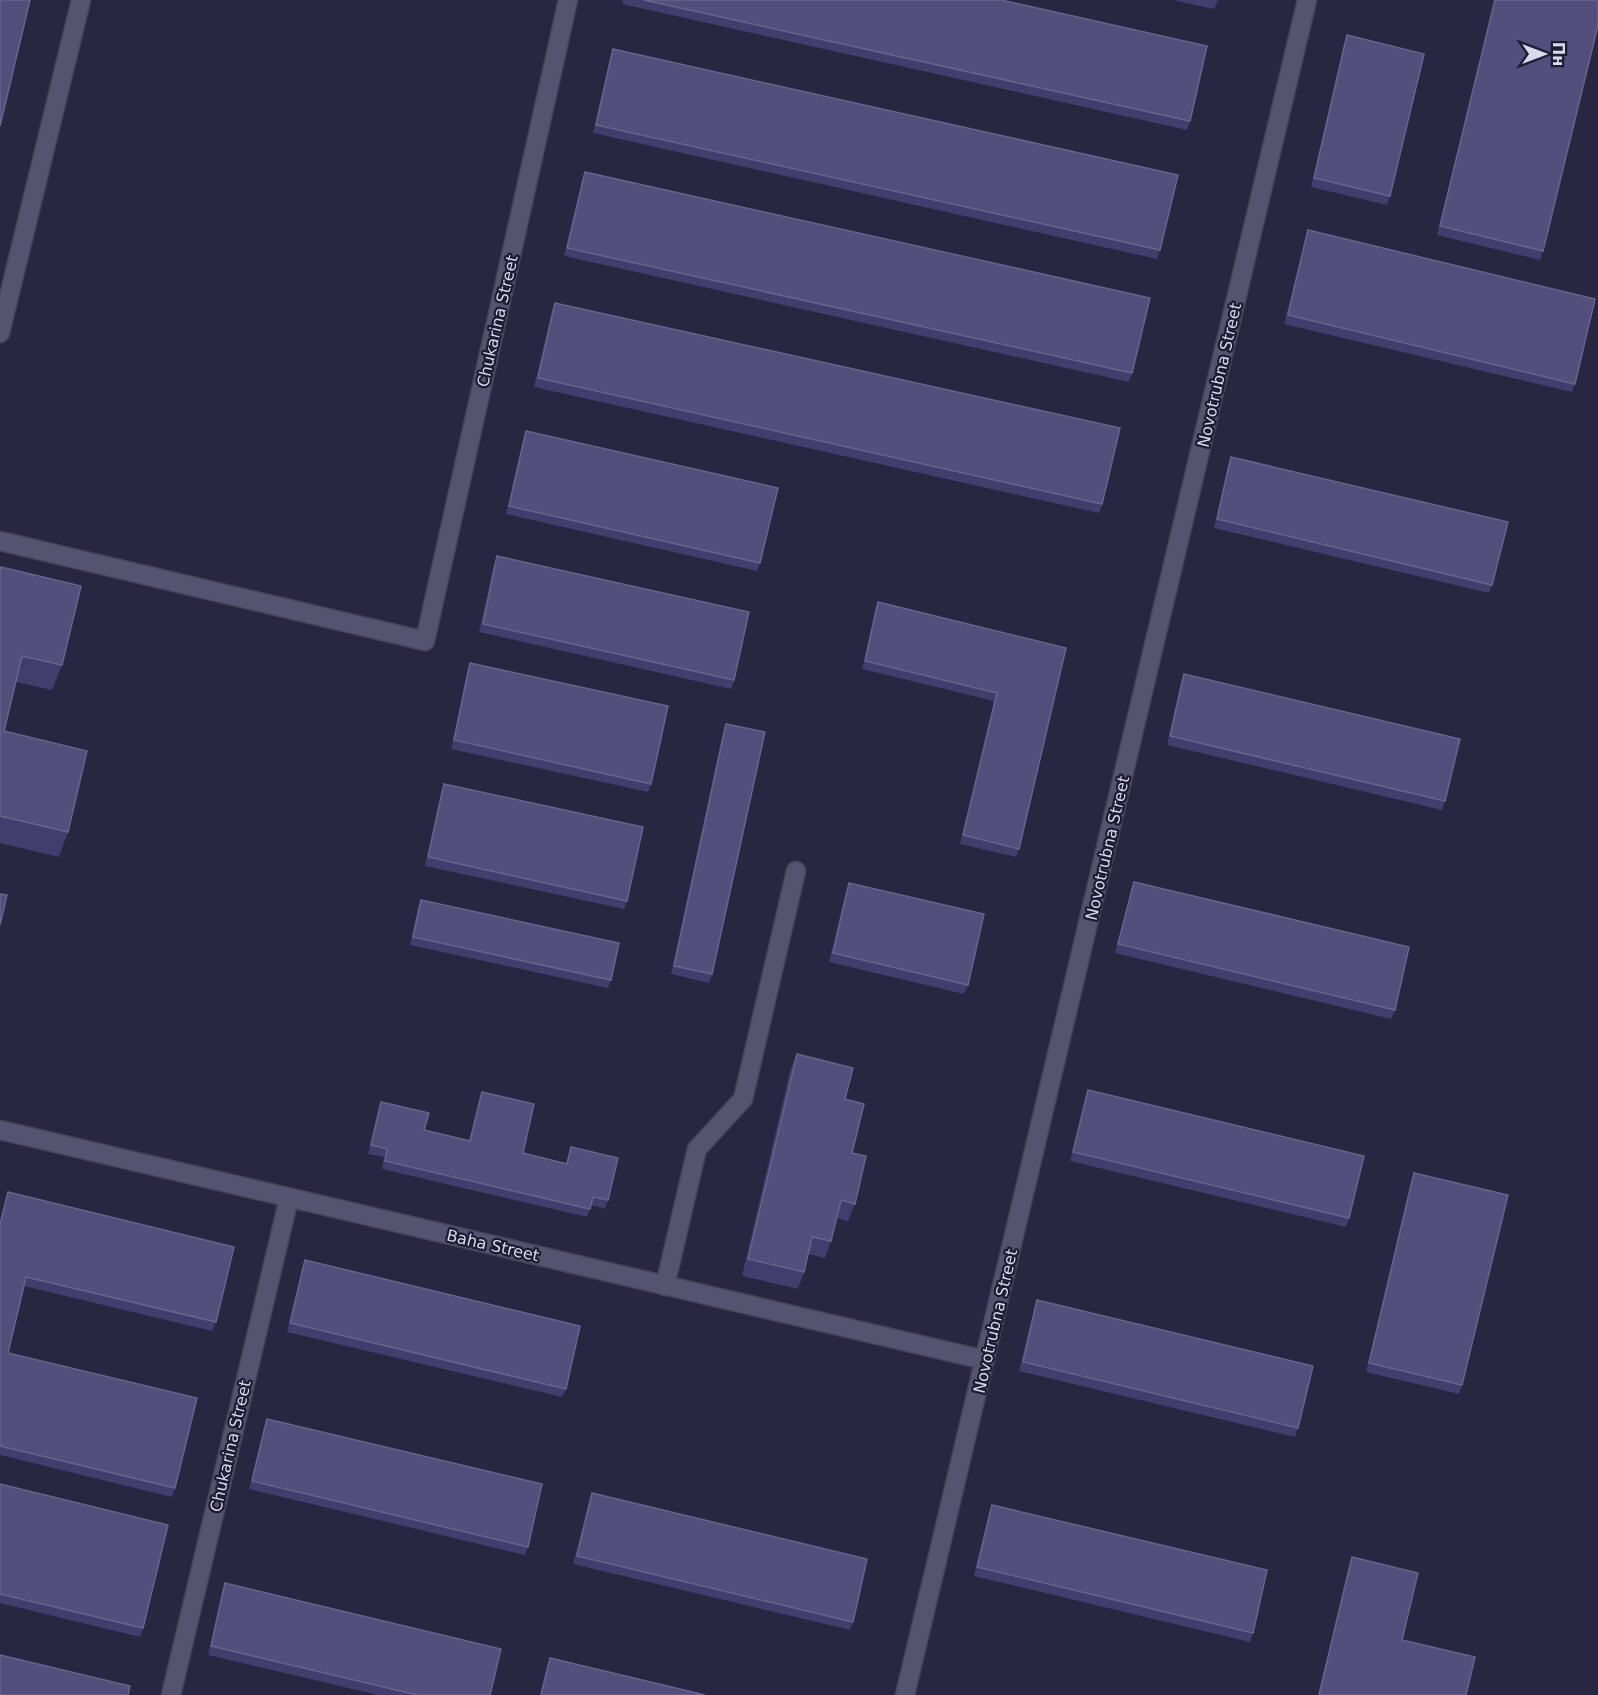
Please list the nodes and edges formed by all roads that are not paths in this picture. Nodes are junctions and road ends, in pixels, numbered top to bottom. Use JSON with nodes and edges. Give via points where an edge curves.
{"nodes":[{"id":1,"x":81,"y":0,"type":"edge"},
{"id":2,"x":568,"y":0,"type":"edge"},
{"id":3,"x":1307,"y":0,"type":"edge"},
{"id":4,"x":0,"y":333,"type":"edge"},
{"id":5,"x":0,"y":541,"type":"edge"},
{"id":6,"x":796,"y":871,"type":"dead end"},
{"id":7,"x":0,"y":1130,"type":"edge"},
{"id":8,"x":289,"y":1198,"type":"junction"},
{"id":9,"x":665,"y":1286,"type":"junction"},
{"id":10,"x":985,"y":1360,"type":"junction"},
{"id":11,"x":171,"y":1695,"type":"edge"},
{"id":12,"x":904,"y":1695,"type":"edge"}],
"edges":[{"from":1,"to":4,"type":"street"},
{"from":2,"to":5,"type":"street","name":"Chukarina Street","via":[[425,641]]},
{"from":3,"to":10,"type":"street","name":"Novotrubna Street"},
{"from":6,"to":9,"type":"street","via":[[743,1099],[697,1149]]},
{"from":7,"to":8,"type":"street","name":"Baha Street"},
{"from":8,"to":9,"type":"street","name":"Baha Street"},
{"from":8,"to":11,"type":"street","name":"Chukarina Street"},
{"from":9,"to":10,"type":"street","name":"Baha Street"},
{"from":10,"to":12,"type":"street","name":"Novotrubna Street"}]}
